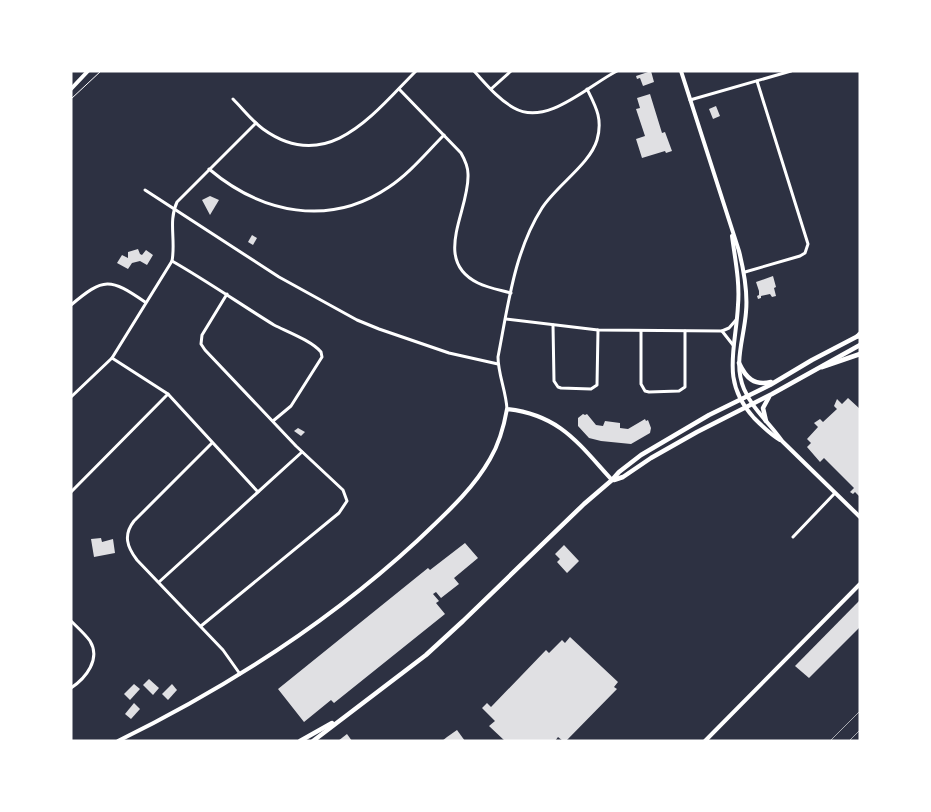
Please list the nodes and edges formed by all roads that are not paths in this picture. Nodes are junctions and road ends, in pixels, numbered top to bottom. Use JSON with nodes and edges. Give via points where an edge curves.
{"nodes":[{"id":1,"x":88,"y":71,"type":"edge"},
{"id":2,"x":416,"y":71,"type":"edge"},
{"id":3,"x":474,"y":71,"type":"edge"},
{"id":4,"x":510,"y":71,"type":"edge"},
{"id":5,"x":617,"y":71,"type":"edge"},
{"id":6,"x":681,"y":71,"type":"edge"},
{"id":7,"x":791,"y":71,"type":"edge"},
{"id":8,"x":757,"y":81,"type":"junction"},
{"id":9,"x":71,"y":89,"type":"edge"},
{"id":10,"x":399,"y":89,"type":"junction"},
{"id":11,"x":492,"y":89,"type":"junction"},
{"id":12,"x":587,"y":89,"type":"junction"},
{"id":13,"x":233,"y":99,"type":"dead end"},
{"id":14,"x":690,"y":100,"type":"junction"},
{"id":15,"x":256,"y":123,"type":"junction"},
{"id":16,"x":444,"y":135,"type":"junction"},
{"id":17,"x":209,"y":169,"type":"junction"},
{"id":18,"x":145,"y":190,"type":"dead end"},
{"id":19,"x":173,"y":210,"type":"junction"},
{"id":20,"x":731,"y":228,"type":"junction"},
{"id":21,"x":172,"y":261,"type":"junction"},
{"id":22,"x":745,"y":272,"type":"junction"},
{"id":23,"x":511,"y":293,"type":"junction"},
{"id":24,"x":227,"y":294,"type":"junction"},
{"id":25,"x":145,"y":302,"type":"junction"},
{"id":26,"x":71,"y":306,"type":"edge"},
{"id":27,"x":506,"y":319,"type":"junction"},
{"id":28,"x":736,"y":320,"type":"junction"},
{"id":29,"x":554,"y":325,"type":"junction"},
{"id":30,"x":598,"y":330,"type":"junction"},
{"id":31,"x":641,"y":331,"type":"junction"},
{"id":32,"x":685,"y":331,"type":"junction"},
{"id":33,"x":722,"y":331,"type":"junction"},
{"id":34,"x":859,"y":335,"type":"edge"},
{"id":35,"x":733,"y":345,"type":"junction"},
{"id":36,"x":860,"y":346,"type":"edge"},
{"id":37,"x":860,"y":354,"type":"edge"},
{"id":38,"x":112,"y":358,"type":"junction"},
{"id":39,"x":739,"y":363,"type":"junction"},
{"id":40,"x":498,"y":364,"type":"junction"},
{"id":41,"x":822,"y":367,"type":"junction"},
{"id":42,"x":784,"y":376,"type":"junction"},
{"id":43,"x":168,"y":394,"type":"junction"},
{"id":44,"x":772,"y":394,"type":"junction"},
{"id":45,"x":747,"y":396,"type":"junction"},
{"id":46,"x":71,"y":397,"type":"edge"},
{"id":47,"x":741,"y":399,"type":"junction"},
{"id":48,"x":751,"y":404,"type":"junction"},
{"id":49,"x":745,"y":407,"type":"junction"},
{"id":50,"x":507,"y":409,"type":"junction"},
{"id":51,"x":273,"y":421,"type":"junction"},
{"id":52,"x":766,"y":421,"type":"junction"},
{"id":53,"x":782,"y":441,"type":"junction"},
{"id":54,"x":212,"y":443,"type":"junction"},
{"id":55,"x":302,"y":452,"type":"junction"},
{"id":56,"x":612,"y":480,"type":"junction"},
{"id":57,"x":71,"y":492,"type":"edge"},
{"id":58,"x":258,"y":492,"type":"junction"},
{"id":59,"x":836,"y":494,"type":"junction"},
{"id":60,"x":860,"y":517,"type":"edge"},
{"id":61,"x":793,"y":536,"type":"dead end"},
{"id":62,"x":159,"y":582,"type":"junction"},
{"id":63,"x":860,"y":584,"type":"edge"},
{"id":64,"x":71,"y":621,"type":"edge"},
{"id":65,"x":201,"y":626,"type":"junction"},
{"id":66,"x":240,"y":674,"type":"junction"},
{"id":67,"x":71,"y":688,"type":"edge"},
{"id":68,"x":344,"y":716,"type":"junction"},
{"id":69,"x":118,"y":741,"type":"edge"},
{"id":70,"x":300,"y":741,"type":"edge"},
{"id":71,"x":313,"y":741,"type":"edge"},
{"id":72,"x":705,"y":741,"type":"edge"}],
"edges":[{"from":1,"to":9,"type":"street"},
{"from":2,"to":10,"type":"street"},
{"from":3,"to":11,"type":"street"},
{"from":4,"to":11,"type":"street"},
{"from":5,"to":12,"type":"street"},
{"from":6,"to":14,"type":"street"},
{"from":7,"to":8,"type":"street"},
{"from":8,"to":14,"type":"street"},
{"from":8,"to":22,"type":"street","via":[[808,244],[800,256]]},
{"from":10,"to":15,"type":"street","via":[[358,128],[324,144],[289,142]]},
{"from":10,"to":16,"type":"street"},
{"from":11,"to":12,"type":"street","via":[[518,110],[527,112],[563,105]]},
{"from":12,"to":23,"type":"street","via":[[599,117],[597,140],[592,152],[560,185],[533,224],[522,248]]},
{"from":13,"to":15,"type":"street"},
{"from":14,"to":20,"type":"street"},
{"from":15,"to":17,"type":"street"},
{"from":16,"to":17,"type":"street","via":[[388,188],[360,202],[335,209],[302,210],[266,203],[230,186]]},
{"from":16,"to":23,"type":"street","via":[[461,153],[468,174],[454,240],[456,258],[473,280]]},
{"from":17,"to":19,"type":"street"},
{"from":18,"to":19,"type":"street"},
{"from":19,"to":21,"type":"street"},
{"from":19,"to":40,"type":"street","via":[[279,278],[357,320],[449,352]]},
{"from":20,"to":22,"type":"street"},
{"from":20,"to":28,"type":"street","via":[[738,284]]},
{"from":21,"to":24,"type":"street"},
{"from":21,"to":25,"type":"street"},
{"from":22,"to":39,"type":"street","via":[[746,314]]},
{"from":23,"to":27,"type":"street"},
{"from":24,"to":51,"type":"street","via":[[202,334],[201,344]]},
{"from":24,"to":51,"type":"street","via":[[321,352],[322,357],[291,406]]},
{"from":25,"to":26,"type":"street","via":[[116,285],[103,284],[89,290]]},
{"from":25,"to":38,"type":"street"},
{"from":27,"to":29,"type":"street"},
{"from":27,"to":40,"type":"street"},
{"from":28,"to":33,"type":"street"},
{"from":28,"to":35,"type":"street"},
{"from":29,"to":30,"type":"street"},
{"from":29,"to":30,"type":"street","via":[[554,382],[562,388],[592,389],[597,385]]},
{"from":30,"to":31,"type":"street"},
{"from":31,"to":32,"type":"street"},
{"from":31,"to":32,"type":"street","via":[[641,384],[649,392],[679,391],[685,387]]},
{"from":32,"to":33,"type":"street"},
{"from":33,"to":35,"type":"street"},
{"from":34,"to":42,"type":"main road"},
{"from":35,"to":47,"type":"street","via":[[732,374]]},
{"from":36,"to":41,"type":"main road"},
{"from":37,"to":41,"type":"main road"},
{"from":38,"to":43,"type":"street"},
{"from":38,"to":46,"type":"street"},
{"from":39,"to":42,"type":"main road","via":[[745,375],[757,382],[770,382]]},
{"from":39,"to":45,"type":"street","via":[[740,378]]},
{"from":40,"to":50,"type":"street"},
{"from":41,"to":44,"type":"main road"},
{"from":42,"to":45,"type":"main road"},
{"from":43,"to":54,"type":"street"},
{"from":43,"to":57,"type":"street"},
{"from":44,"to":48,"type":"main road"},
{"from":44,"to":52,"type":"main road","via":[[763,408]]},
{"from":45,"to":47,"type":"main road"},
{"from":45,"to":48,"type":"street"},
{"from":47,"to":49,"type":"street"},
{"from":47,"to":56,"type":"main road","via":[[641,455]]},
{"from":48,"to":49,"type":"main road"},
{"from":48,"to":52,"type":"street"},
{"from":49,"to":53,"type":"street","via":[[770,434]]},
{"from":49,"to":56,"type":"main road","via":[[623,477]]},
{"from":50,"to":56,"type":"street","via":[[532,413],[561,428]]},
{"from":50,"to":66,"type":"street","via":[[501,435],[490,459],[445,514],[353,596]]},
{"from":51,"to":55,"type":"street"},
{"from":52,"to":53,"type":"street"},
{"from":53,"to":59,"type":"street"},
{"from":54,"to":58,"type":"street"},
{"from":54,"to":62,"type":"street","via":[[129,527],[129,550]]},
{"from":55,"to":58,"type":"street"},
{"from":55,"to":65,"type":"street","via":[[343,490],[347,501],[339,513]]},
{"from":56,"to":68,"type":"main road","via":[[426,655]]},
{"from":58,"to":62,"type":"street"},
{"from":59,"to":60,"type":"street"},
{"from":59,"to":61,"type":"street"},
{"from":62,"to":65,"type":"street"},
{"from":63,"to":72,"type":"street"},
{"from":64,"to":67,"type":"street","via":[[91,642],[94,653],[85,676]]},
{"from":65,"to":66,"type":"street"},
{"from":66,"to":69,"type":"street"},
{"from":68,"to":70,"type":"main road"},
{"from":68,"to":71,"type":"main road"}]}
